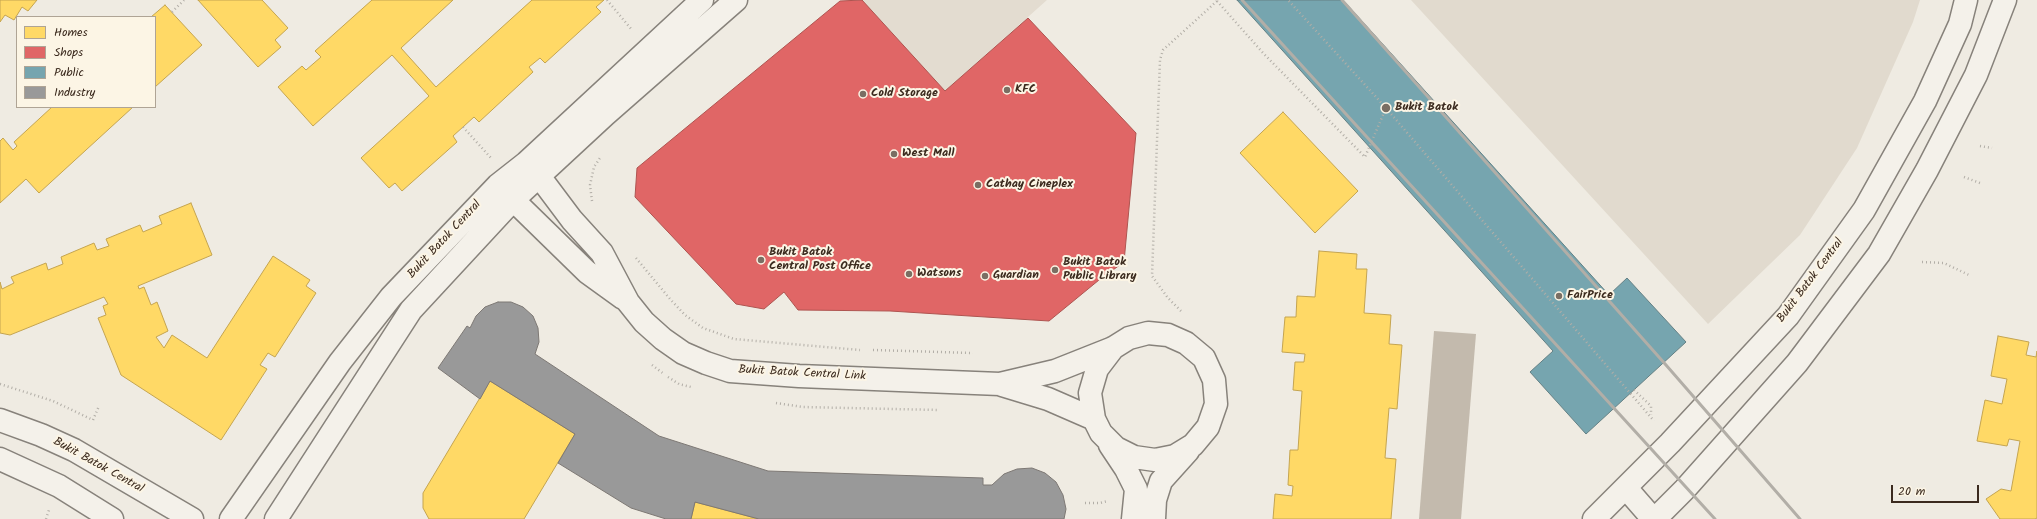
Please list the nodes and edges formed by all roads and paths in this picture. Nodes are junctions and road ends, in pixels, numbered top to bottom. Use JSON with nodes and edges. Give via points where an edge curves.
{"nodes":[{"id":1,"x":184,"y":0,"type":"edge"},
{"id":2,"x":607,"y":0,"type":"edge"},
{"id":3,"x":702,"y":0,"type":"edge"},
{"id":4,"x":736,"y":0,"type":"edge"},
{"id":5,"x":1217,"y":0,"type":"edge"},
{"id":6,"x":1288,"y":0,"type":"edge"},
{"id":7,"x":1966,"y":0,"type":"edge"},
{"id":8,"x":2005,"y":0,"type":"edge"},
{"id":9,"x":172,"y":12,"type":"dead end"},
{"id":10,"x":634,"y":32,"type":"dead end"},
{"id":11,"x":1386,"y":108,"type":"junction"},
{"id":12,"x":463,"y":127,"type":"dead end"},
{"id":13,"x":1980,"y":146,"type":"dead end"},
{"id":14,"x":1992,"y":148,"type":"dead end"},
{"id":15,"x":601,"y":156,"type":"dead end"},
{"id":16,"x":494,"y":161,"type":"dead end"},
{"id":17,"x":532,"y":170,"type":"junction"},
{"id":18,"x":1964,"y":177,"type":"dead end"},
{"id":19,"x":1980,"y":183,"type":"dead end"},
{"id":20,"x":505,"y":193,"type":"junction"},
{"id":21,"x":592,"y":203,"type":"dead end"},
{"id":22,"x":636,"y":257,"type":"dead end"},
{"id":23,"x":1922,"y":262,"type":"dead end"},
{"id":24,"x":1152,"y":276,"type":"dead end"},
{"id":25,"x":1971,"y":276,"type":"dead end"},
{"id":26,"x":628,"y":302,"type":"junction"},
{"id":27,"x":1113,"y":348,"type":"junction"},
{"id":28,"x":861,"y":350,"type":"dead end"},
{"id":29,"x":869,"y":350,"type":"dead end"},
{"id":30,"x":973,"y":353,"type":"dead end"},
{"id":31,"x":0,"y":384,"type":"edge"},
{"id":32,"x":1000,"y":384,"type":"junction"},
{"id":33,"x":1634,"y":390,"type":"dead end"},
{"id":34,"x":99,"y":406,"type":"dead end"},
{"id":35,"x":1650,"y":416,"type":"junction"},
{"id":36,"x":0,"y":420,"type":"edge"},
{"id":37,"x":1098,"y":426,"type":"junction"},
{"id":38,"x":1657,"y":426,"type":"dead end"},
{"id":39,"x":1193,"y":445,"type":"junction"},
{"id":40,"x":0,"y":459,"type":"edge"},
{"id":41,"x":1626,"y":488,"type":"junction"},
{"id":42,"x":1085,"y":503,"type":"dead end"},
{"id":43,"x":1100,"y":503,"type":"dead end"},
{"id":44,"x":112,"y":519,"type":"edge"},
{"id":45,"x":192,"y":519,"type":"edge"},
{"id":46,"x":231,"y":519,"type":"edge"},
{"id":47,"x":276,"y":519,"type":"edge"},
{"id":48,"x":1133,"y":519,"type":"edge"},
{"id":49,"x":1154,"y":519,"type":"edge"},
{"id":50,"x":1594,"y":519,"type":"edge"},
{"id":51,"x":1654,"y":519,"type":"edge"}],
"edges":[{"from":1,"to":9,"type":"path"},
{"from":2,"to":10,"type":"path"},
{"from":3,"to":17,"type":"street","name":"Bukit Batok Central"},
{"from":4,"to":17,"type":"street","name":"Bukit Batok Central"},
{"from":5,"to":11,"type":"path","via":[[1263,53],[1365,157]]},
{"from":5,"to":24,"type":"path","via":[[1161,55]]},
{"from":6,"to":11,"type":"path"},
{"from":7,"to":41,"type":"street","name":"Bukit Batok Central","via":[[1960,24],[1925,101],[1864,210],[1788,316]]},
{"from":8,"to":51,"type":"street","via":[[1976,75],[1927,170],[1879,254],[1797,363],[1685,489]]},
{"from":11,"to":35,"type":"path"},
{"from":12,"to":16,"type":"path"},
{"from":13,"to":14,"type":"path"},
{"from":15,"to":21,"type":"path","via":[[594,167],[590,185]]},
{"from":17,"to":20,"type":"street","name":"Bukit Batok Central"},
{"from":17,"to":26,"type":"street","name":"Bukit Batok Central Link","via":[[602,253]]},
{"from":18,"to":19,"type":"path"},
{"from":20,"to":26,"type":"street","name":"Bukit Batok Central Link","via":[[587,272]]},
{"from":20,"to":46,"type":"street","name":"Bukit Batok Central","via":[[451,232],[391,298],[340,362]]},
{"from":20,"to":47,"type":"street","name":"Bukit Batok Central","via":[[411,310]]},
{"from":22,"to":28,"type":"path","via":[[685,315],[703,328],[734,339]]},
{"from":23,"to":25,"type":"path","via":[[1944,264]]},
{"from":26,"to":32,"type":"street","name":"Bukit Batok Central Link","via":[[658,335],[683,353],[730,371]]},
{"from":27,"to":32,"type":"street","name":"Bukit Batok Central Link","via":[[1055,371]]},
{"from":27,"to":37,"type":"street","name":"Bukit Batok Central Link","via":[[1097,368],[1090,393]]},
{"from":27,"to":39,"type":"street","name":"Bukit Batok Central Link","via":[[1129,338],[1148,333],[1168,335],[1186,342],[1204,358],[1214,380],[1216,404],[1208,427]]},
{"from":29,"to":30,"type":"path"},
{"from":31,"to":34,"type":"path","via":[[53,401],[93,420]]},
{"from":32,"to":37,"type":"street","name":"Bukit Batok Central Link","via":[[1048,399]]},
{"from":33,"to":35,"type":"path","via":[[1651,406]]},
{"from":35,"to":38,"type":"path"},
{"from":36,"to":45,"type":"street","name":"Bukit Batok Central","via":[[74,450]]},
{"from":37,"to":39,"type":"street","name":"Bukit Batok Central Link","via":[[1116,448],[1134,457],[1155,460],[1175,456]]},
{"from":37,"to":48,"type":"street","name":"Bukit Batok Central Link","via":[[1136,489]]},
{"from":39,"to":49,"type":"street","name":"Bukit Batok Central Link","via":[[1161,480],[1155,500]]},
{"from":40,"to":44,"type":"street","via":[[59,486]]},
{"from":41,"to":50,"type":"street","name":"Bukit Batok Central"},
{"from":41,"to":51,"type":"street"},
{"from":42,"to":43,"type":"path"}]}
